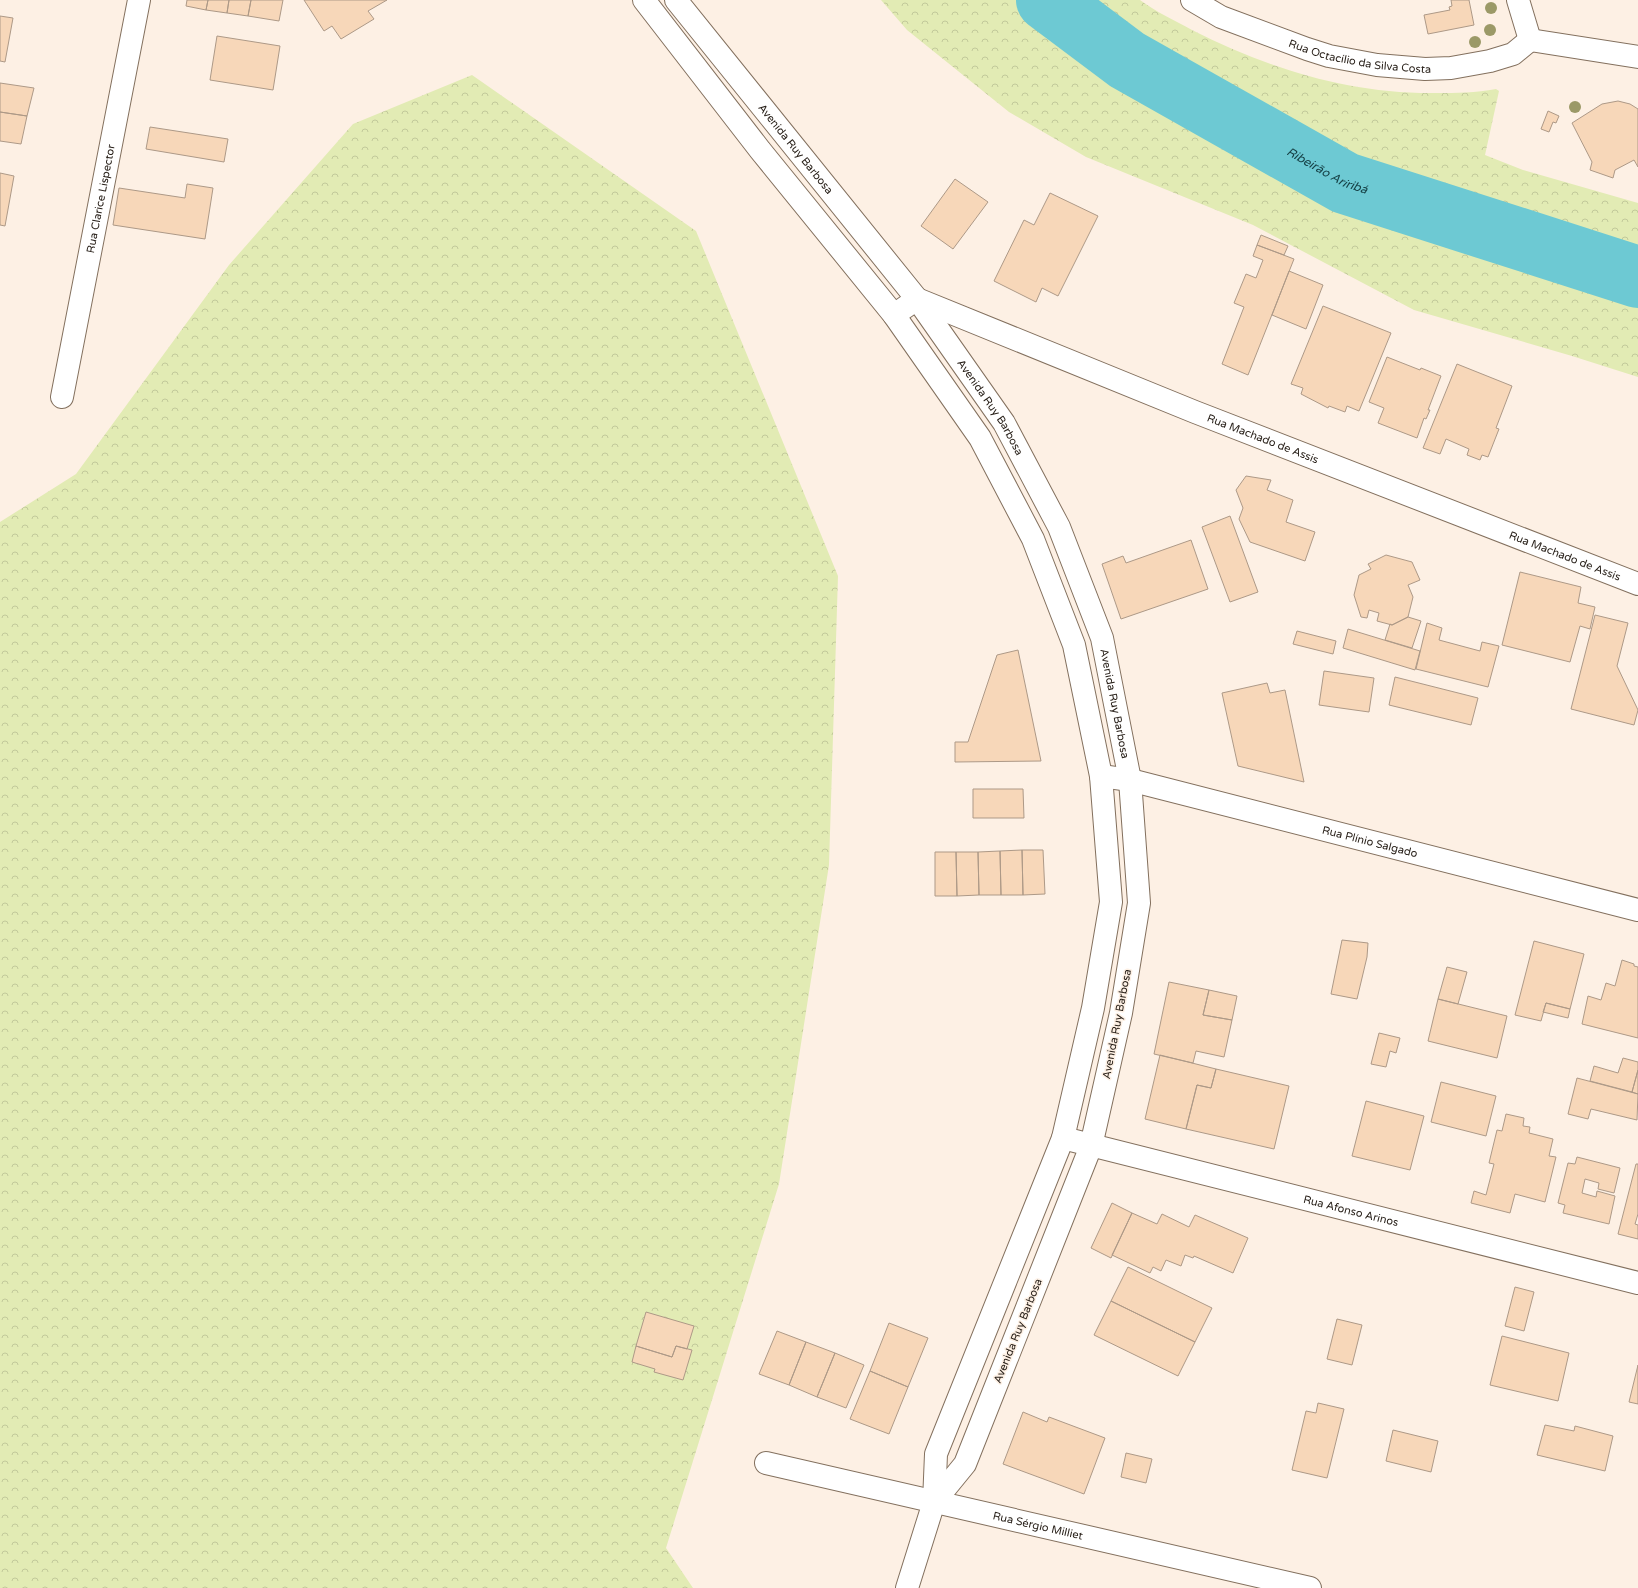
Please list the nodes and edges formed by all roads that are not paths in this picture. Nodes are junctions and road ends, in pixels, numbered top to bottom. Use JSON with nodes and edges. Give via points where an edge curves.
{"nodes":[{"id":1,"x":139,"y":0,"type":"edge"},
{"id":2,"x":644,"y":0,"type":"edge"},
{"id":3,"x":676,"y":0,"type":"edge"},
{"id":4,"x":1192,"y":0,"type":"edge"},
{"id":5,"x":1518,"y":0,"type":"edge"},
{"id":6,"x":1530,"y":40,"type":"junction"},
{"id":7,"x":1638,"y":56,"type":"edge"},
{"id":8,"x":916,"y":299,"type":"junction"},
{"id":9,"x":894,"y":315,"type":"junction"},
{"id":10,"x":62,"y":397,"type":"dead end"},
{"id":11,"x":1638,"y":584,"type":"edge"},
{"id":12,"x":1101,"y":776,"type":"junction"},
{"id":13,"x":1130,"y":780,"type":"junction"},
{"id":14,"x":1638,"y":910,"type":"edge"},
{"id":15,"x":1063,"y":1138,"type":"junction"},
{"id":16,"x":1091,"y":1146,"type":"junction"},
{"id":17,"x":1638,"y":1283,"type":"edge"},
{"id":18,"x":766,"y":1463,"type":"dead end"},
{"id":19,"x":934,"y":1502,"type":"junction"},
{"id":20,"x":907,"y":1588,"type":"edge"},
{"id":21,"x":1310,"y":1588,"type":"edge"}],
"edges":[{"from":1,"to":10,"type":"street","name":"Rua Clarice Lispector"},
{"from":2,"to":9,"type":"street","name":"Avenida Ruy Barbosa","via":[[760,150]]},
{"from":3,"to":8,"type":"street","name":"Avenida Ruy Barbosa"},
{"from":4,"to":6,"type":"street","name":"Rua Octacílio da Silva Costa","via":[[1221,17],[1307,49],[1377,65],[1425,69],[1451,68],[1513,54]]},
{"from":5,"to":6,"type":"street"},
{"from":6,"to":7,"type":"street"},
{"from":8,"to":9,"type":"street"},
{"from":8,"to":11,"type":"street","name":"Rua Machado de Assis","via":[[1195,412]]},
{"from":8,"to":13,"type":"street","name":"Avenida Ruy Barbosa","via":[[1004,423],[1059,527],[1102,638]]},
{"from":9,"to":12,"type":"street","name":"Avenida Ruy Barbosa","via":[[980,438],[1033,539],[1074,645]]},
{"from":12,"to":13,"type":"street","name":"Rua Plínio Salgado"},
{"from":12,"to":15,"type":"street","name":"Avenida Ruy Barbosa","via":[[1111,902],[1093,1008]]},
{"from":13,"to":14,"type":"street","name":"Rua Plínio Salgado"},
{"from":13,"to":16,"type":"street","name":"Avenida Ruy Barbosa","via":[[1140,903],[1121,1013]]},
{"from":15,"to":16,"type":"street","name":"Rua Afonso Arinos"},
{"from":15,"to":19,"type":"street","name":"Avenida Ruy Barbosa","via":[[936,1454]]},
{"from":16,"to":17,"type":"street","name":"Rua Afonso Arinos"},
{"from":16,"to":19,"type":"street","name":"Avenida Ruy Barbosa","via":[[965,1464]]},
{"from":18,"to":19,"type":"street","name":"Rua Sérgio Milliet"},
{"from":19,"to":20,"type":"street","name":"Avenida Ruy Barbosa"},
{"from":19,"to":21,"type":"street","name":"Rua Sérgio Milliet"}]}
